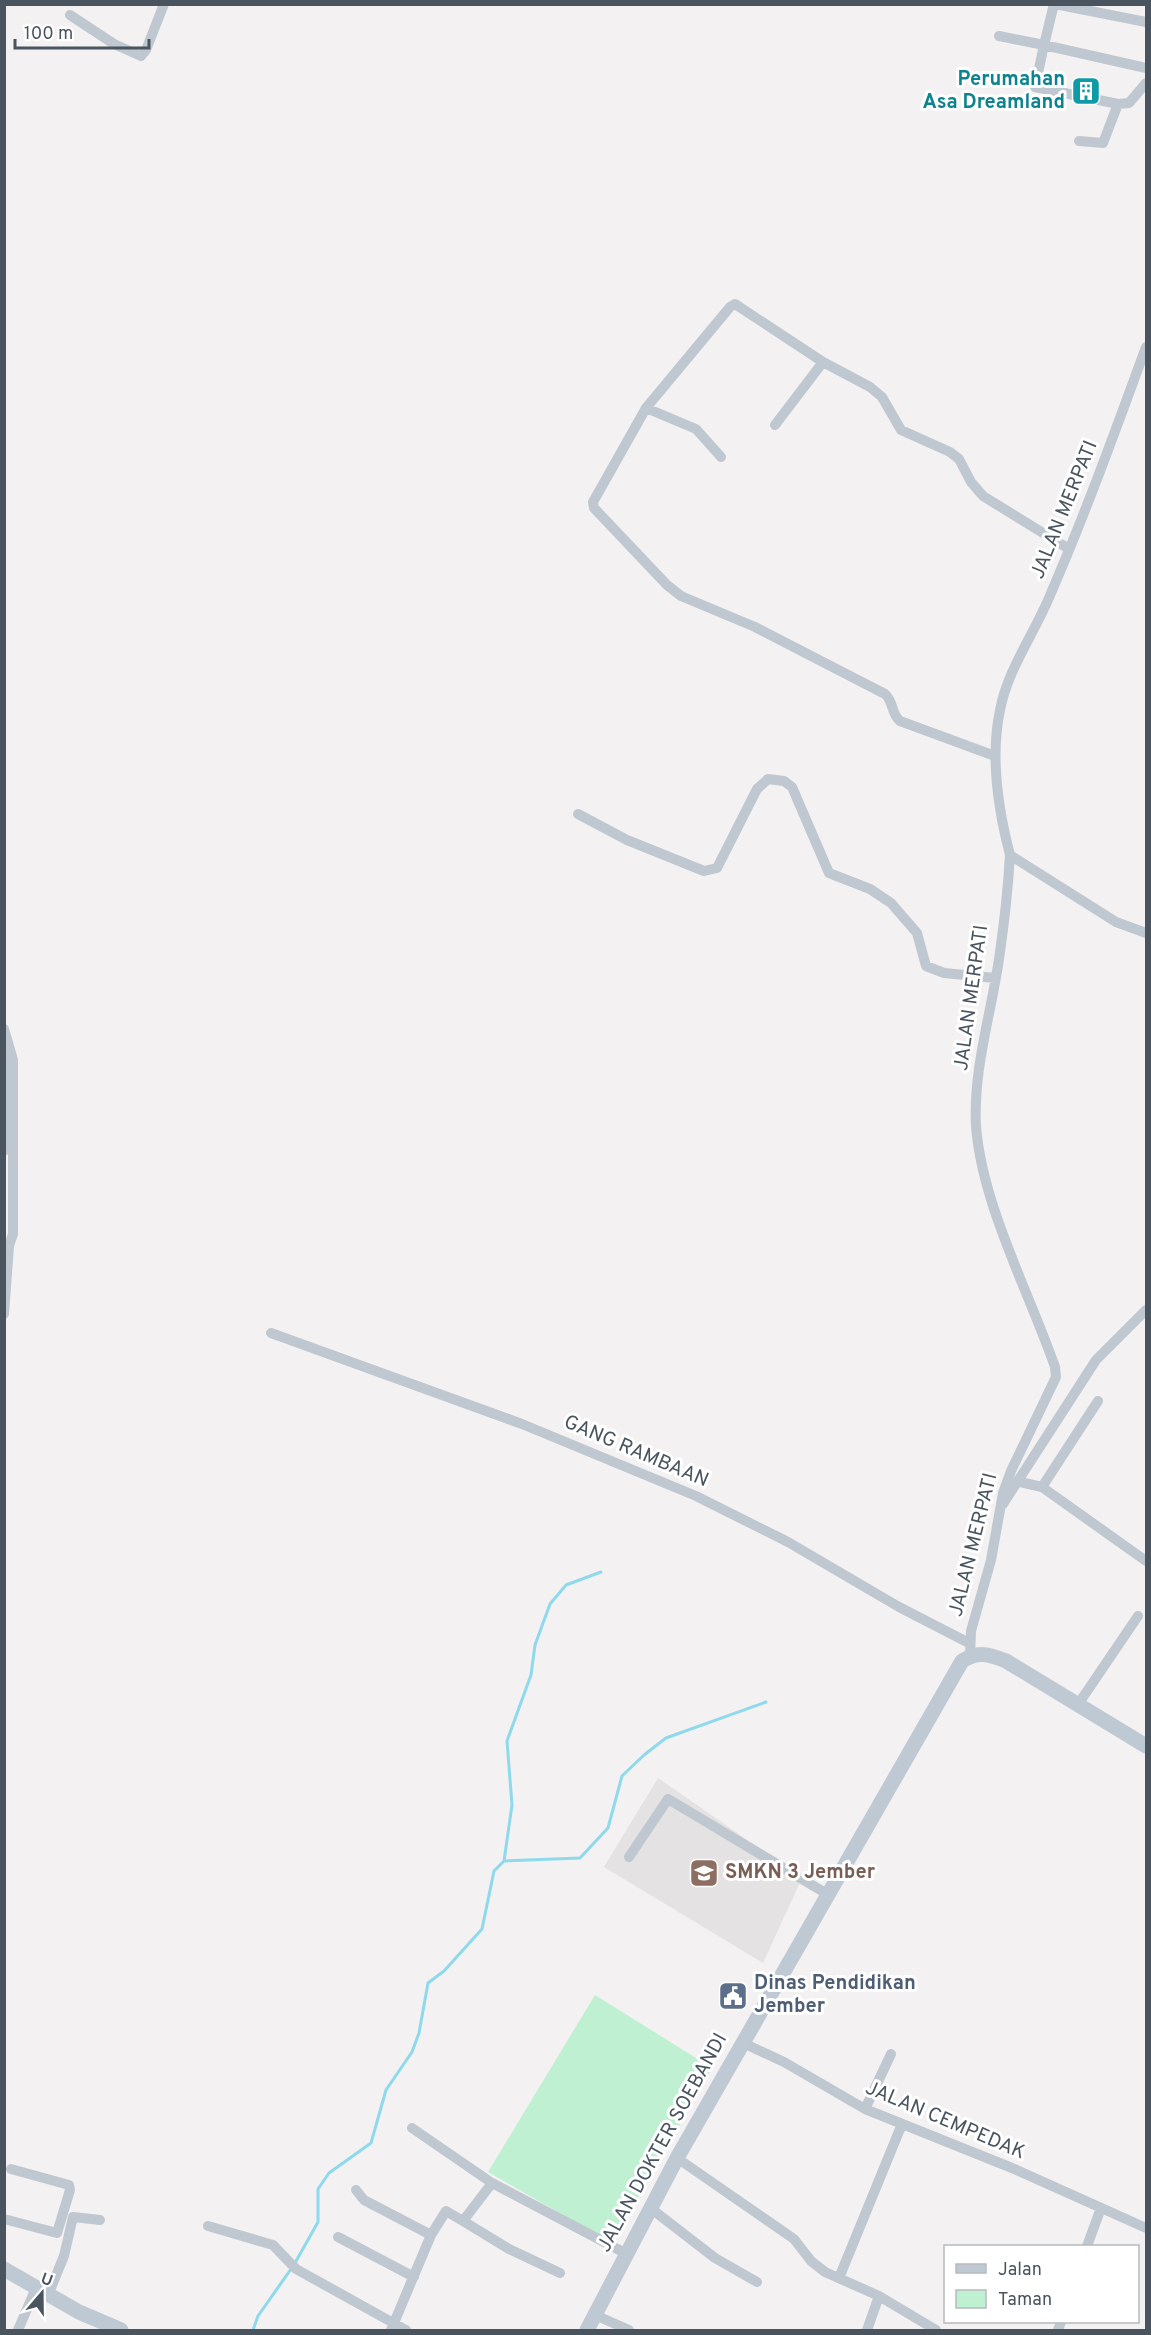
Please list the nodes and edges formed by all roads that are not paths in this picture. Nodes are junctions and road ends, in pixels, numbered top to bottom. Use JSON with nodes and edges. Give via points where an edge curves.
{"nodes":[{"id":1,"x":164,"y":4,"type":"edge"},
{"id":2,"x":1055,"y":4,"type":"edge"},
{"id":3,"x":70,"y":15,"type":"dead end"},
{"id":4,"x":1146,"y":22,"type":"edge"},
{"id":5,"x":999,"y":36,"type":"dead end"},
{"id":6,"x":1044,"y":45,"type":"junction"},
{"id":7,"x":1146,"y":65,"type":"edge"},
{"id":8,"x":1146,"y":83,"type":"edge"},
{"id":9,"x":1118,"y":105,"type":"junction"},
{"id":10,"x":1079,"y":141,"type":"dead end"},
{"id":11,"x":1146,"y":346,"type":"edge"},
{"id":12,"x":823,"y":362,"type":"junction"},
{"id":13,"x":646,"y":408,"type":"junction"},
{"id":14,"x":775,"y":426,"type":"dead end"},
{"id":15,"x":721,"y":457,"type":"dead end"},
{"id":16,"x":1069,"y":549,"type":"junction"},
{"id":17,"x":995,"y":756,"type":"junction"},
{"id":18,"x":578,"y":814,"type":"dead end"},
{"id":19,"x":1010,"y":855,"type":"junction"},
{"id":20,"x":1146,"y":933,"type":"edge"},
{"id":21,"x":995,"y":978,"type":"junction"},
{"id":22,"x":4,"y":1029,"type":"edge"},
{"id":23,"x":5,"y":1056,"type":"edge"},
{"id":24,"x":4,"y":1151,"type":"edge"},
{"id":25,"x":6,"y":1243,"type":"edge"},
{"id":26,"x":1146,"y":1310,"type":"edge"},
{"id":27,"x":4,"y":1314,"type":"edge"},
{"id":28,"x":271,"y":1333,"type":"dead end"},
{"id":29,"x":1098,"y":1401,"type":"dead end"},
{"id":30,"x":1020,"y":1482,"type":"junction"},
{"id":31,"x":1042,"y":1488,"type":"junction"},
{"id":32,"x":1001,"y":1507,"type":"junction"},
{"id":33,"x":1146,"y":1561,"type":"edge"},
{"id":34,"x":1138,"y":1616,"type":"dead end"},
{"id":35,"x":970,"y":1650,"type":"junction"},
{"id":36,"x":1077,"y":1706,"type":"junction"},
{"id":37,"x":1146,"y":1746,"type":"edge"},
{"id":38,"x":629,"y":1857,"type":"dead end"},
{"id":39,"x":827,"y":1893,"type":"junction"},
{"id":40,"x":743,"y":2043,"type":"junction"},
{"id":41,"x":891,"y":2054,"type":"dead end"},
{"id":42,"x":865,"y":2109,"type":"junction"},
{"id":43,"x":902,"y":2124,"type":"junction"},
{"id":44,"x":412,"y":2128,"type":"dead end"},
{"id":45,"x":677,"y":2157,"type":"junction"},
{"id":46,"x":11,"y":2169,"type":"dead end"},
{"id":47,"x":492,"y":2183,"type":"junction"},
{"id":48,"x":356,"y":2190,"type":"dead end"},
{"id":49,"x":649,"y":2207,"type":"junction"},
{"id":50,"x":1101,"y":2208,"type":"junction"},
{"id":51,"x":4,"y":2218,"type":"edge"},
{"id":52,"x":100,"y":2220,"type":"dead end"},
{"id":53,"x":463,"y":2221,"type":"junction"},
{"id":54,"x":208,"y":2226,"type":"dead end"},
{"id":55,"x":1146,"y":2228,"type":"edge"},
{"id":56,"x":431,"y":2235,"type":"junction"},
{"id":57,"x":338,"y":2237,"type":"dead end"},
{"id":58,"x":1088,"y":2245,"type":"edge"},
{"id":59,"x":625,"y":2253,"type":"junction"},
{"id":60,"x":4,"y":2269,"type":"edge"},
{"id":61,"x":560,"y":2273,"type":"dead end"},
{"id":62,"x":414,"y":2277,"type":"junction"},
{"id":63,"x":838,"y":2278,"type":"junction"},
{"id":64,"x":757,"y":2282,"type":"dead end"},
{"id":65,"x":42,"y":2291,"type":"junction"},
{"id":66,"x":879,"y":2296,"type":"junction"},
{"id":67,"x":595,"y":2314,"type":"junction"},
{"id":68,"x":393,"y":2328,"type":"edge"},
{"id":69,"x":18,"y":2331,"type":"edge"},
{"id":70,"x":121,"y":2331,"type":"edge"},
{"id":71,"x":406,"y":2331,"type":"edge"},
{"id":72,"x":587,"y":2331,"type":"edge"},
{"id":73,"x":629,"y":2331,"type":"edge"},
{"id":74,"x":867,"y":2331,"type":"edge"},
{"id":75,"x":936,"y":2331,"type":"edge"}],
"edges":[{"from":1,"to":3,"type":"street","via":[[141,56],[114,44]]},
{"from":2,"to":4,"type":"street"},
{"from":2,"to":6,"type":"street"},
{"from":5,"to":6,"type":"street"},
{"from":6,"to":7,"type":"street"},
{"from":6,"to":9,"type":"street","via":[[1035,87]]},
{"from":8,"to":9,"type":"street","via":[[1129,103]]},
{"from":9,"to":10,"type":"street","via":[[1103,143]]},
{"from":11,"to":16,"type":"street","name":"JALAN MERPATI"},
{"from":12,"to":13,"type":"street","via":[[733,304]]},
{"from":12,"to":14,"type":"street"},
{"from":12,"to":16,"type":"street","via":[[882,397],[895,423],[907,434],[959,459],[983,496]]},
{"from":13,"to":15,"type":"street","via":[[696,429]]},
{"from":13,"to":17,"type":"street","via":[[593,505],[667,585],[681,596],[755,627],[885,694],[900,722]]},
{"from":16,"to":17,"type":"street","name":"JALAN MERPATI","via":[[1008,680]]},
{"from":17,"to":19,"type":"street","name":"JALAN MERPATI"},
{"from":18,"to":21,"type":"street","via":[[627,840],[704,872],[717,868],[757,789],[768,779],[784,781],[792,787],[829,873],[891,903],[917,933],[926,966],[944,973]]},
{"from":19,"to":20,"type":"street","via":[[1116,922]]},
{"from":19,"to":21,"type":"street","name":"JALAN MERPATI"},
{"from":21,"to":32,"type":"street","name":"JALAN MERPATI","via":[[976,1089],[978,1143],[1004,1232],[1056,1377],[1011,1471]]},
{"from":22,"to":25,"type":"street","via":[[13,1060],[13,1234]]},
{"from":23,"to":24,"type":"street"},
{"from":25,"to":27,"type":"street"},
{"from":26,"to":30,"type":"street","via":[[1096,1360]]},
{"from":28,"to":35,"type":"street","name":"GANG RAMBAAN","via":[[522,1424],[696,1496],[788,1542]]},
{"from":29,"to":31,"type":"street"},
{"from":30,"to":31,"type":"street"},
{"from":30,"to":32,"type":"street"},
{"from":31,"to":33,"type":"street"},
{"from":32,"to":35,"type":"street","name":"JALAN MERPATI"},
{"from":34,"to":36,"type":"street"},
{"from":35,"to":36,"type":"main road","via":[[1006,1662]]},
{"from":35,"to":39,"type":"main road","name":"JALAN DOKTER SOEBANDI","via":[[954,1670]]},
{"from":36,"to":37,"type":"main road"},
{"from":38,"to":39,"type":"street","via":[[668,1799]]},
{"from":39,"to":40,"type":"main road","name":"JALAN DOKTER SOEBANDI"},
{"from":40,"to":42,"type":"street","name":"JALAN CEMPEDAK"},
{"from":40,"to":45,"type":"main road","name":"JALAN DOKTER SOEBANDI"},
{"from":41,"to":42,"type":"street"},
{"from":42,"to":43,"type":"street","name":"JALAN CEMPEDAK"},
{"from":43,"to":50,"type":"street","name":"JALAN CEMPEDAK"},
{"from":43,"to":63,"type":"street"},
{"from":44,"to":47,"type":"street"},
{"from":45,"to":49,"type":"main road","name":"JALAN DOKTER SOEBANDI"},
{"from":45,"to":63,"type":"street","via":[[794,2239],[818,2266]]},
{"from":46,"to":51,"type":"street","via":[[69,2185],[70,2190],[57,2233]]},
{"from":47,"to":53,"type":"street"},
{"from":47,"to":59,"type":"street"},
{"from":48,"to":56,"type":"street","via":[[364,2200]]},
{"from":49,"to":59,"type":"main road","name":"JALAN DOKTER SOEBANDI"},
{"from":49,"to":64,"type":"street","via":[[715,2258]]},
{"from":50,"to":55,"type":"street","name":"JALAN CEMPEDAK"},
{"from":50,"to":58,"type":"street"},
{"from":52,"to":65,"type":"street","via":[[73,2217],[64,2256]]},
{"from":53,"to":56,"type":"street","via":[[448,2210]]},
{"from":53,"to":61,"type":"street"},
{"from":54,"to":68,"type":"street","via":[[273,2245],[296,2269]]},
{"from":56,"to":62,"type":"street"},
{"from":57,"to":62,"type":"street"},
{"from":59,"to":67,"type":"main road","name":"JALAN DOKTER SOEBANDI"},
{"from":60,"to":65,"type":"main road"},
{"from":62,"to":68,"type":"street"},
{"from":63,"to":66,"type":"street"},
{"from":65,"to":69,"type":"street"},
{"from":65,"to":70,"type":"main road"},
{"from":66,"to":74,"type":"street"},
{"from":66,"to":75,"type":"street"},
{"from":67,"to":72,"type":"main road","name":"JALAN DOKTER SOEBANDI"},
{"from":67,"to":73,"type":"street"},
{"from":68,"to":71,"type":"street"}]}
